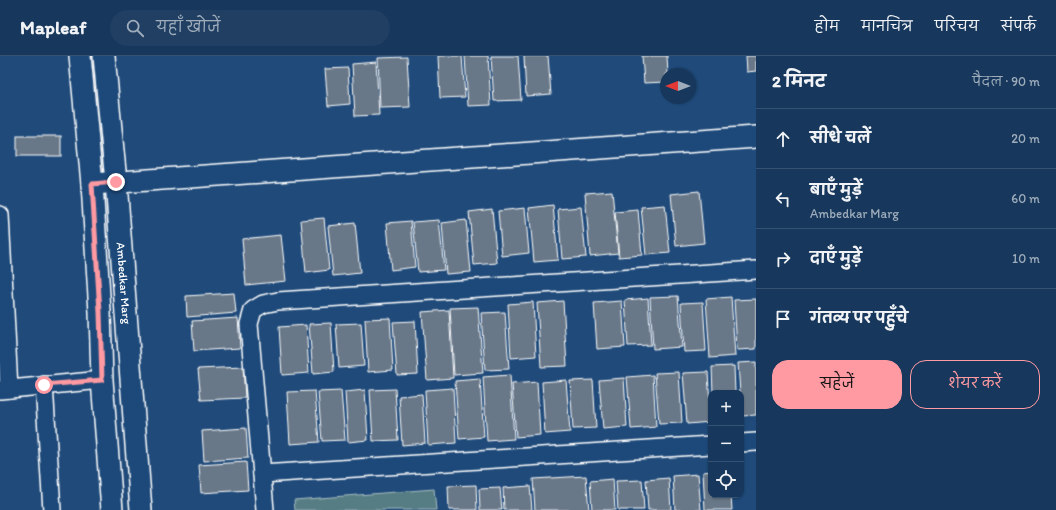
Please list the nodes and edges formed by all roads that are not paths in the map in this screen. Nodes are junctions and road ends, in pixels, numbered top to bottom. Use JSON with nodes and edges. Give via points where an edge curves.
{"nodes":[{"id":1,"x":80,"y":56,"type":"edge"},
{"id":2,"x":104,"y":56,"type":"edge"},
{"id":3,"x":756,"y":137,"type":"edge"},
{"id":4,"x":116,"y":182,"type":"junction"},
{"id":5,"x":92,"y":184,"type":"junction"},
{"id":6,"x":0,"y":215,"type":"edge"},
{"id":7,"x":756,"y":270,"type":"edge"},
{"id":8,"x":102,"y":380,"type":"junction"},
{"id":9,"x":44,"y":385,"type":"junction"},
{"id":10,"x":4,"y":389,"type":"edge"},
{"id":11,"x":756,"y":442,"type":"edge"},
{"id":12,"x":744,"y":443,"type":"edge"},
{"id":13,"x":708,"y":445,"type":"edge"},
{"id":14,"x":262,"y":474,"type":"junction"},
{"id":15,"x":52,"y":510,"type":"edge"},
{"id":16,"x":112,"y":510,"type":"edge"},
{"id":17,"x":141,"y":510,"type":"edge"},
{"id":18,"x":264,"y":510,"type":"edge"}],
"edges":[{"from":1,"to":5,"type":"street","name":"Ambedkar Marg"},
{"from":2,"to":4,"type":"street","name":"Ambedkar Marg"},
{"from":3,"to":4,"type":"street"},
{"from":4,"to":5,"type":"street"},
{"from":4,"to":17,"type":"street","name":"Ambedkar Marg"},
{"from":5,"to":8,"type":"street","name":"Ambedkar Marg"},
{"from":6,"to":10,"type":"street"},
{"from":7,"to":14,"type":"street","via":[[263,304],[253,310],[249,324]]},
{"from":8,"to":9,"type":"street"},
{"from":8,"to":16,"type":"street","name":"Ambedkar Marg"},
{"from":9,"to":10,"type":"street"},
{"from":9,"to":15,"type":"street"},
{"from":11,"to":12,"type":"street"},
{"from":13,"to":14,"type":"street"},
{"from":14,"to":18,"type":"street"}]}
